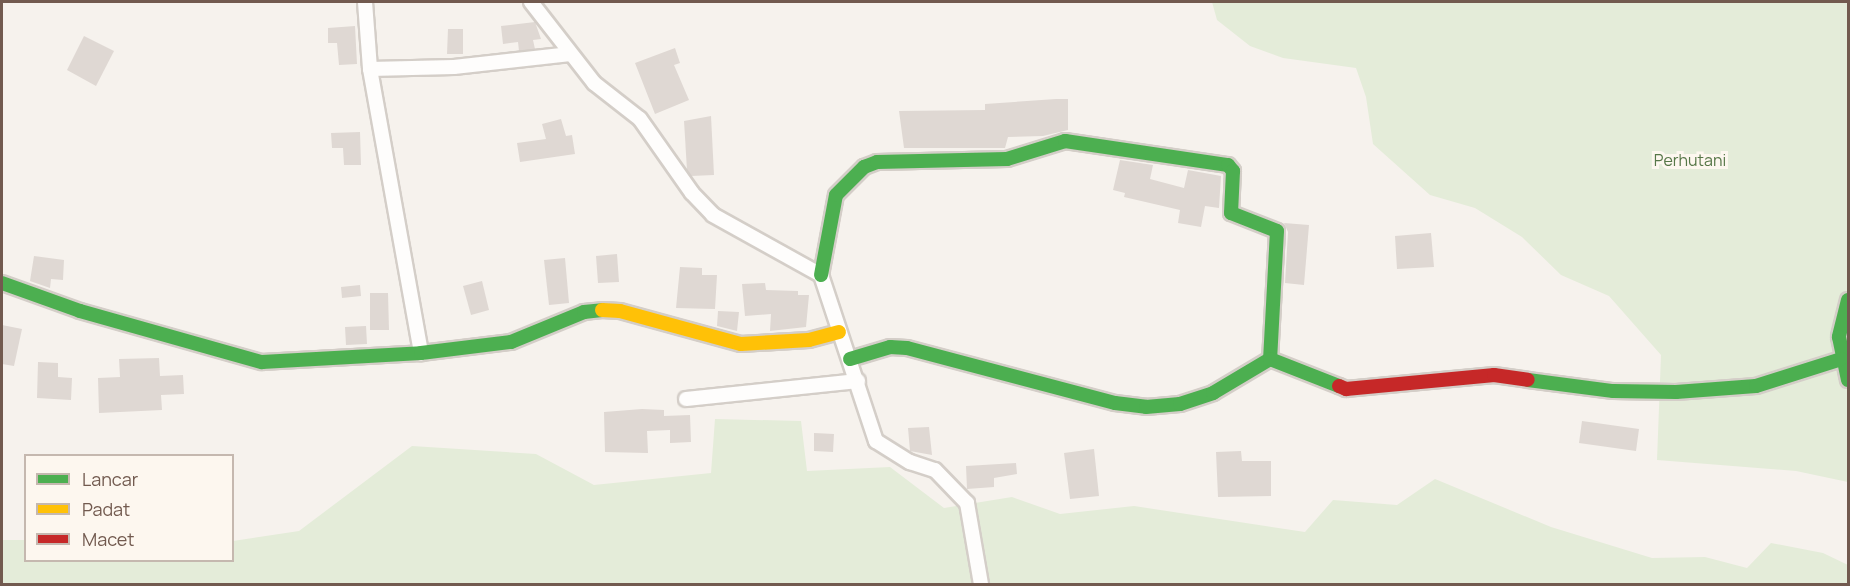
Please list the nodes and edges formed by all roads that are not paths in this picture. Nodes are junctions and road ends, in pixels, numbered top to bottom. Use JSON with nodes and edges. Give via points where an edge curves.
{"nodes":[{"id":1,"x":365,"y":2,"type":"edge"},
{"id":2,"x":531,"y":2,"type":"edge"},
{"id":3,"x":570,"y":54,"type":"junction"},
{"id":4,"x":370,"y":69,"type":"junction"},
{"id":5,"x":821,"y":275,"type":"junction"},
{"id":6,"x":2,"y":284,"type":"edge"},
{"id":7,"x":1848,"y":300,"type":"edge"},
{"id":8,"x":839,"y":332,"type":"junction"},
{"id":9,"x":421,"y":352,"type":"junction"},
{"id":10,"x":850,"y":359,"type":"junction"},
{"id":11,"x":1270,"y":359,"type":"junction"},
{"id":12,"x":1841,"y":359,"type":"junction"},
{"id":13,"x":1848,"y":380,"type":"edge"},
{"id":14,"x":858,"y":381,"type":"junction"},
{"id":15,"x":686,"y":399,"type":"dead end"},
{"id":16,"x":981,"y":585,"type":"edge"}],
"edges":[{"from":1,"to":4,"type":"street"},
{"from":2,"to":3,"type":"street"},
{"from":3,"to":4,"type":"street","via":[[464,66]]},
{"from":3,"to":5,"type":"street","via":[[594,83],[640,119],[692,193],[714,215]]},
{"from":4,"to":9,"type":"street"},
{"from":5,"to":8,"type":"street"},
{"from":5,"to":11,"type":"street","via":[[836,195],[864,167],[878,162],[1007,159],[1065,141],[1228,165],[1233,171],[1231,213],[1277,231]]},
{"from":6,"to":9,"type":"street","via":[[80,311],[262,362]]},
{"from":7,"to":12,"type":"street","via":[[1839,337]]},
{"from":8,"to":9,"type":"street","via":[[799,342],[741,344],[620,311],[600,310],[584,312],[511,342]]},
{"from":8,"to":10,"type":"street"},
{"from":10,"to":11,"type":"street","via":[[890,347],[907,348],[1114,403],[1146,407],[1180,404],[1213,393]]},
{"from":10,"to":14,"type":"street"},
{"from":11,"to":12,"type":"street","via":[[1346,389],[1494,375],[1613,392],[1756,386]]},
{"from":12,"to":13,"type":"street"},
{"from":14,"to":15,"type":"street"},
{"from":14,"to":16,"type":"street","via":[[876,441],[910,462],[935,471],[968,503]]}]}
